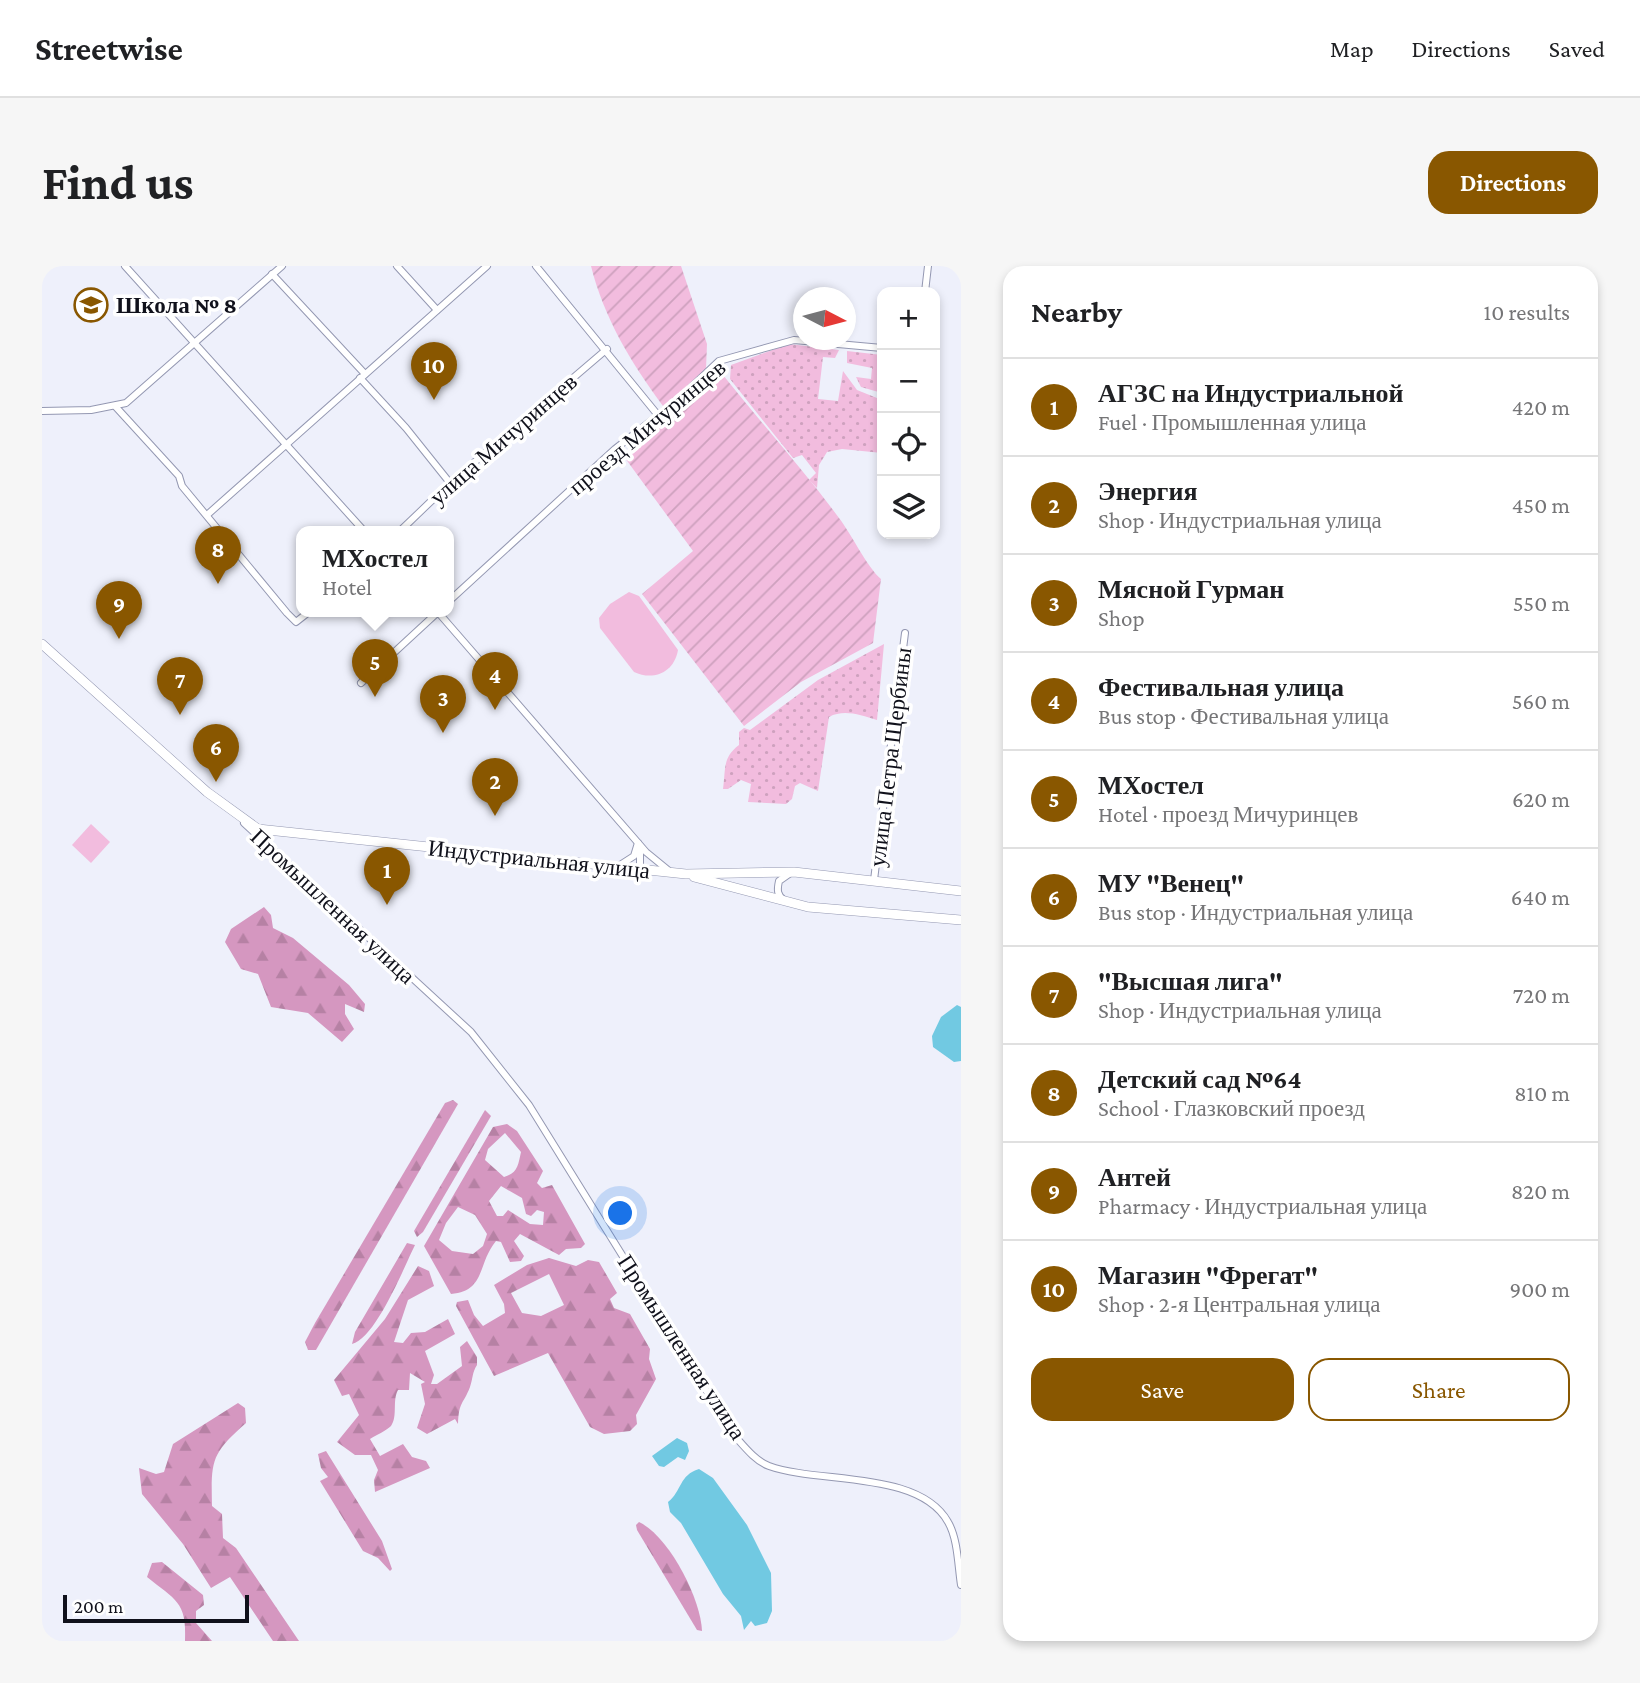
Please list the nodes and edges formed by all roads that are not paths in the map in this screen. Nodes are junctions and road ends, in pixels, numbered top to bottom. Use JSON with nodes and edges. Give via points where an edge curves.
{"nodes":[{"id":1,"x":125,"y":266,"type":"edge"},
{"id":2,"x":282,"y":266,"type":"edge"},
{"id":3,"x":397,"y":266,"type":"edge"},
{"id":4,"x":487,"y":266,"type":"edge"},
{"id":5,"x":536,"y":266,"type":"edge"},
{"id":6,"x":928,"y":266,"type":"edge"},
{"id":7,"x":272,"y":274,"type":"junction"},
{"id":8,"x":926,"y":287,"type":"edge"},
{"id":9,"x":437,"y":310,"type":"junction"},
{"id":10,"x":192,"y":344,"type":"junction"},
{"id":11,"x":877,"y":348,"type":"edge"},
{"id":12,"x":607,"y":349,"type":"junction"},
{"id":13,"x":363,"y":376,"type":"junction"},
{"id":14,"x":115,"y":406,"type":"junction"},
{"id":15,"x":42,"y":411,"type":"edge"},
{"id":16,"x":657,"y":414,"type":"junction"},
{"id":17,"x":285,"y":444,"type":"junction"},
{"id":18,"x":450,"y":483,"type":"junction"},
{"id":19,"x":207,"y":515,"type":"junction"},
{"id":20,"x":359,"y":526,"type":"edge"},
{"id":21,"x":405,"y":526,"type":"edge"},
{"id":22,"x":454,"y":597,"type":"edge"},
{"id":23,"x":302,"y":617,"type":"edge"},
{"id":24,"x":433,"y":617,"type":"edge"},
{"id":25,"x":442,"y":617,"type":"edge"},
{"id":26,"x":905,"y":633,"type":"dead end"},
{"id":27,"x":42,"y":644,"type":"edge"},
{"id":28,"x":360,"y":684,"type":"dead end"},
{"id":29,"x":235,"y":815,"type":"junction"},
{"id":30,"x":638,"y":841,"type":"junction"},
{"id":31,"x":613,"y":866,"type":"junction"},
{"id":32,"x":640,"y":869,"type":"junction"},
{"id":33,"x":794,"y":872,"type":"junction"},
{"id":34,"x":681,"y":874,"type":"junction"},
{"id":35,"x":874,"y":880,"type":"junction"},
{"id":36,"x":959,"y":892,"type":"edge"},
{"id":37,"x":788,"y":902,"type":"junction"},
{"id":38,"x":958,"y":919,"type":"edge"},
{"id":39,"x":961,"y":1585,"type":"edge"}],
"edges":[{"from":1,"to":10,"type":"street"},
{"from":2,"to":7,"type":"street"},
{"from":3,"to":9,"type":"street"},
{"from":4,"to":9,"type":"street"},
{"from":5,"to":12,"type":"street"},
{"from":6,"to":8,"type":"street"},
{"from":7,"to":10,"type":"street"},
{"from":7,"to":13,"type":"street"},
{"from":9,"to":13,"type":"street"},
{"from":10,"to":14,"type":"street","via":[[126,403]]},
{"from":10,"to":17,"type":"street"},
{"from":11,"to":16,"type":"street","name":"проезд Мичуринцев","via":[[794,340],[755,348],[719,361]]},
{"from":12,"to":16,"type":"street"},
{"from":12,"to":18,"type":"street","name":"улица Мичуринцев"},
{"from":13,"to":17,"type":"street"},
{"from":13,"to":18,"type":"street"},
{"from":14,"to":15,"type":"street"},
{"from":14,"to":19,"type":"street","via":[[179,476]]},
{"from":16,"to":22,"type":"street","name":"проезд Мичуринцев"},
{"from":17,"to":19,"type":"street"},
{"from":17,"to":20,"type":"street"},
{"from":18,"to":21,"type":"street","name":"улица Мичуринцев"},
{"from":19,"to":23,"type":"street","via":[[296,622]]},
{"from":24,"to":28,"type":"street"},
{"from":25,"to":30,"type":"street"},
{"from":26,"to":35,"type":"street","name":"улица Петра Щербины"},
{"from":27,"to":29,"type":"highway","name":"Индустриальная улица"},
{"from":29,"to":31,"type":"highway","name":"Индустриальная улица","via":[[258,829],[278,833]]},
{"from":29,"to":39,"type":"street","name":"Промышленная улица","via":[[471,1032],[501,1067],[536,1114],[733,1434],[748,1451],[769,1466],[909,1490],[934,1503],[949,1523]]},
{"from":30,"to":31,"type":"street","via":[[630,860]]},
{"from":30,"to":32,"type":"street"},
{"from":30,"to":34,"type":"street","via":[[655,861]]},
{"from":31,"to":32,"type":"highway","name":"Индустриальная улица"},
{"from":32,"to":34,"type":"highway","name":"Индустриальная улица"},
{"from":33,"to":34,"type":"highway","name":"Индустриальная улица"},
{"from":33,"to":35,"type":"highway","name":"Индустриальная улица"},
{"from":33,"to":37,"type":"street","via":[[784,876],[777,889]]},
{"from":34,"to":37,"type":"highway","name":"Индустриальная улица"},
{"from":35,"to":36,"type":"highway","name":"Индустриальная улица"},
{"from":37,"to":38,"type":"highway","name":"Индустриальная улица"}]}
